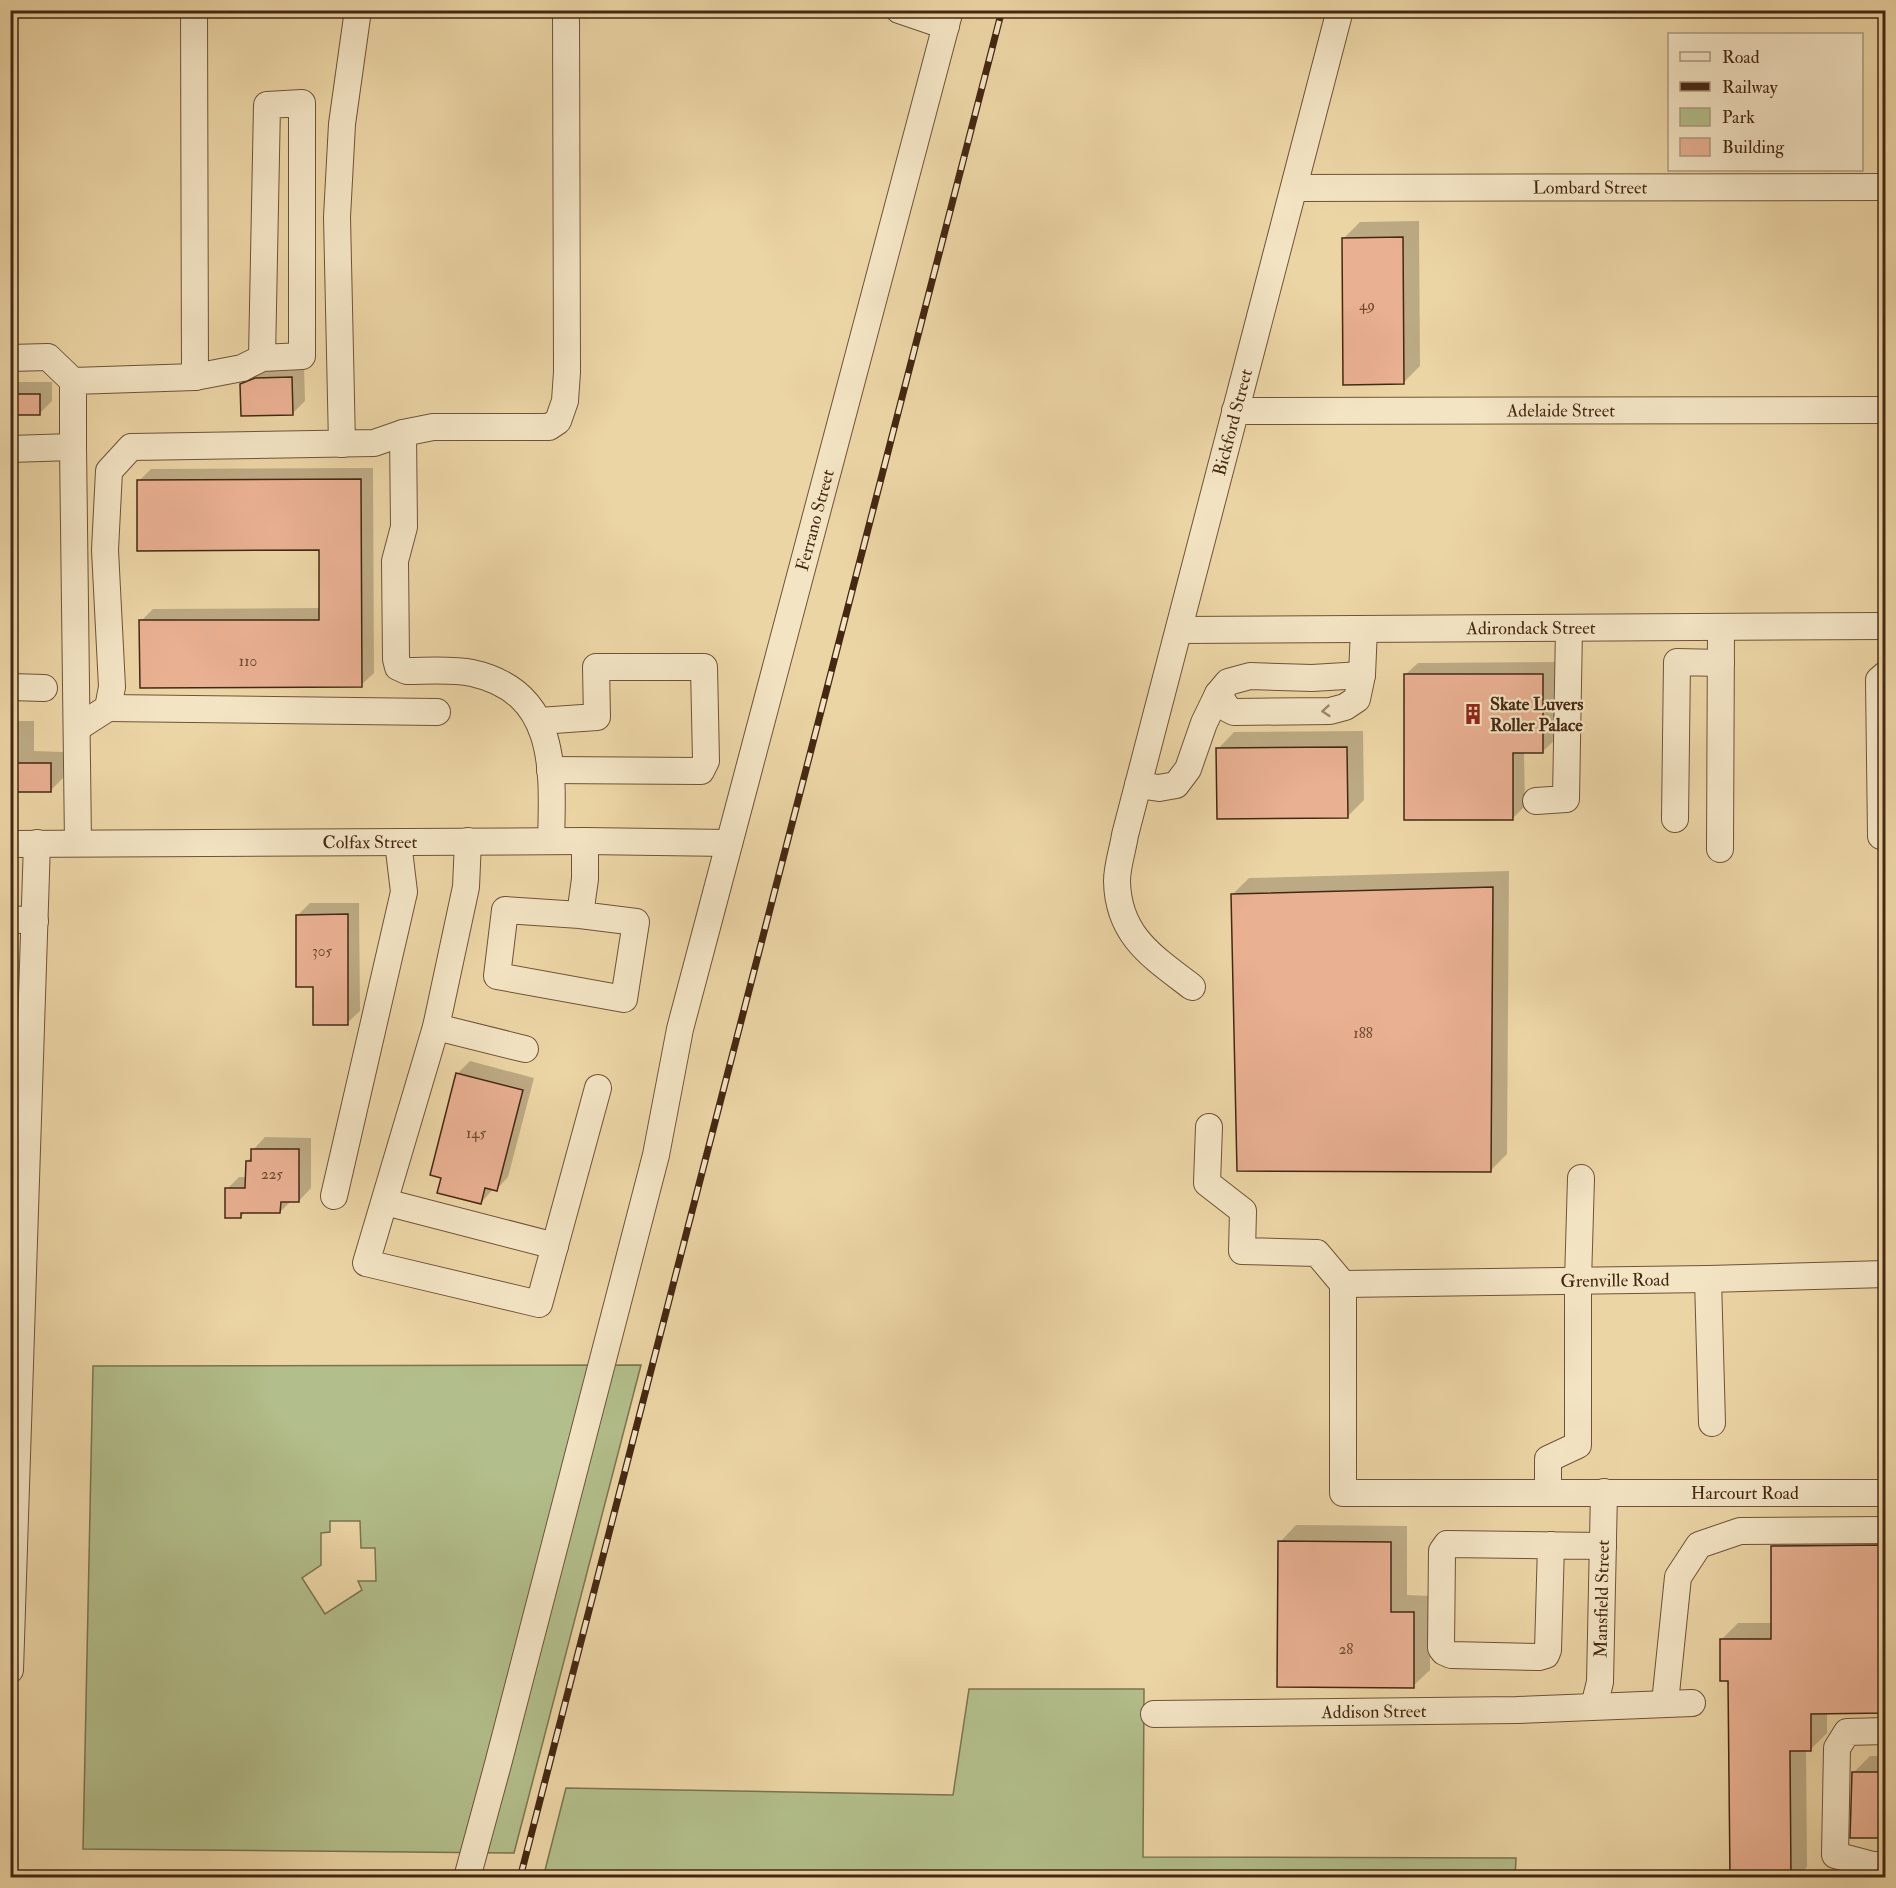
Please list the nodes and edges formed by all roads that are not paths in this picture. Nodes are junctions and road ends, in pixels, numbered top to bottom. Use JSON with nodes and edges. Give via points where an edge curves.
{"nodes":[{"id":1,"x":194,"y":10,"type":"edge"},
{"id":2,"x":357,"y":10,"type":"edge"},
{"id":3,"x":566,"y":10,"type":"edge"},
{"id":4,"x":899,"y":10,"type":"edge"},
{"id":5,"x":1340,"y":10,"type":"edge"},
{"id":6,"x":948,"y":19,"type":"edge"},
{"id":7,"x":1886,"y":187,"type":"edge"},
{"id":8,"x":1294,"y":188,"type":"junction"},
{"id":9,"x":10,"y":358,"type":"edge"},
{"id":10,"x":262,"y":358,"type":"junction"},
{"id":11,"x":195,"y":377,"type":"junction"},
{"id":12,"x":73,"y":381,"type":"junction"},
{"id":13,"x":1886,"y":410,"type":"edge"},
{"id":14,"x":1235,"y":411,"type":"junction"},
{"id":15,"x":403,"y":433,"type":"junction"},
{"id":16,"x":342,"y":444,"type":"junction"},
{"id":17,"x":73,"y":447,"type":"junction"},
{"id":18,"x":10,"y":449,"type":"edge"},
{"id":19,"x":1886,"y":626,"type":"edge"},
{"id":20,"x":1721,"y":627,"type":"junction"},
{"id":21,"x":1569,"y":628,"type":"junction"},
{"id":22,"x":1364,"y":629,"type":"junction"},
{"id":23,"x":1179,"y":630,"type":"junction"},
{"id":24,"x":1721,"y":663,"type":"junction"},
{"id":25,"x":1886,"y":674,"type":"edge"},
{"id":26,"x":1362,"y":675,"type":"junction"},
{"id":27,"x":10,"y":687,"type":"edge"},
{"id":28,"x":44,"y":688,"type":"dead end"},
{"id":29,"x":1218,"y":694,"type":"junction"},
{"id":30,"x":108,"y":708,"type":"junction"},
{"id":31,"x":437,"y":712,"type":"dead end"},
{"id":32,"x":539,"y":721,"type":"junction"},
{"id":33,"x":77,"y":728,"type":"junction"},
{"id":34,"x":550,"y":770,"type":"junction"},
{"id":35,"x":1138,"y":785,"type":"junction"},
{"id":36,"x":1536,"y":801,"type":"dead end"},
{"id":37,"x":1675,"y":819,"type":"dead end"},
{"id":38,"x":1886,"y":836,"type":"edge"},
{"id":39,"x":468,"y":841,"type":"junction"},
{"id":40,"x":551,"y":841,"type":"junction"},
{"id":41,"x":585,"y":841,"type":"junction"},
{"id":42,"x":398,"y":842,"type":"junction"},
{"id":43,"x":37,"y":843,"type":"junction"},
{"id":44,"x":78,"y":843,"type":"junction"},
{"id":45,"x":729,"y":843,"type":"junction"},
{"id":46,"x":10,"y":844,"type":"edge"},
{"id":47,"x":1720,"y":849,"type":"dead end"},
{"id":48,"x":580,"y":915,"type":"junction"},
{"id":49,"x":23,"y":920,"type":"edge"},
{"id":50,"x":1192,"y":987,"type":"dead end"},
{"id":51,"x":436,"y":1027,"type":"junction"},
{"id":52,"x":525,"y":1049,"type":"dead end"},
{"id":53,"x":598,"y":1088,"type":"dead end"},
{"id":54,"x":1209,"y":1127,"type":"dead end"},
{"id":55,"x":1581,"y":1178,"type":"dead end"},
{"id":56,"x":334,"y":1196,"type":"dead end"},
{"id":57,"x":385,"y":1202,"type":"junction"},
{"id":58,"x":18,"y":1210,"type":"edge"},
{"id":59,"x":555,"y":1246,"type":"junction"},
{"id":60,"x":1886,"y":1274,"type":"edge"},
{"id":61,"x":1708,"y":1279,"type":"junction"},
{"id":62,"x":1578,"y":1281,"type":"junction"},
{"id":63,"x":1343,"y":1284,"type":"junction"},
{"id":64,"x":1712,"y":1423,"type":"dead end"},
{"id":65,"x":13,"y":1490,"type":"edge"},
{"id":66,"x":1548,"y":1492,"type":"junction"},
{"id":67,"x":1604,"y":1492,"type":"junction"},
{"id":68,"x":1886,"y":1493,"type":"edge"},
{"id":69,"x":1886,"y":1530,"type":"edge"},
{"id":70,"x":1551,"y":1545,"type":"junction"},
{"id":71,"x":1604,"y":1546,"type":"junction"},
{"id":72,"x":10,"y":1670,"type":"edge"},
{"id":73,"x":1665,"y":1703,"type":"junction"},
{"id":74,"x":1692,"y":1703,"type":"dead end"},
{"id":75,"x":1594,"y":1706,"type":"junction"},
{"id":76,"x":1154,"y":1714,"type":"dead end"},
{"id":77,"x":1886,"y":1731,"type":"edge"},
{"id":78,"x":1886,"y":1865,"type":"edge"},
{"id":79,"x":467,"y":1878,"type":"edge"}],
"edges":[{"from":1,"to":11,"type":"street"},
{"from":2,"to":16,"type":"street","via":[[342,124],[337,217]]},
{"from":3,"to":15,"type":"street","via":[[567,372],[565,401],[558,421],[549,427],[433,427]]},
{"from":4,"to":6,"type":"street"},
{"from":5,"to":8,"type":"street","name":"Bickford Street"},
{"from":6,"to":45,"type":"street","name":"Ferrano Street"},
{"from":7,"to":8,"type":"street","name":"Lombard Street"},
{"from":8,"to":14,"type":"street","name":"Bickford Street"},
{"from":9,"to":12,"type":"street","via":[[48,357]]},
{"from":10,"to":10,"type":"street","via":[[267,105],[302,103],[302,356]]},
{"from":10,"to":11,"type":"street","via":[[242,368]]},
{"from":11,"to":12,"type":"street"},
{"from":12,"to":17,"type":"street"},
{"from":13,"to":14,"type":"street","name":"Adelaide Street"},
{"from":14,"to":23,"type":"street","name":"Bickford Street"},
{"from":15,"to":16,"type":"street","via":[[374,443]]},
{"from":15,"to":32,"type":"street","via":[[404,527],[395,561],[398,668],[470,672],[509,686],[529,704]]},
{"from":16,"to":30,"type":"street","via":[[131,447],[109,471],[105,550],[111,687]]},
{"from":17,"to":18,"type":"street"},
{"from":17,"to":33,"type":"street"},
{"from":19,"to":20,"type":"street","name":"Adirondack Street"},
{"from":20,"to":21,"type":"street","name":"Adirondack Street"},
{"from":20,"to":24,"type":"street"},
{"from":21,"to":22,"type":"street","name":"Adirondack Street"},
{"from":21,"to":36,"type":"street","via":[[1566,799]]},
{"from":22,"to":23,"type":"street","name":"Adirondack Street"},
{"from":22,"to":26,"type":"street"},
{"from":23,"to":35,"type":"street","name":"Bickford Street"},
{"from":24,"to":37,"type":"street","via":[[1677,662]]},
{"from":24,"to":47,"type":"street"},
{"from":25,"to":38,"type":"street","via":[[1879,680],[1881,837]]},
{"from":26,"to":29,"type":"street","via":[[1250,676],[1228,682]]},
{"from":26,"to":29,"type":"street","one_way":true,"via":[[1357,699],[1329,711],[1234,712]]},
{"from":27,"to":28,"type":"street"},
{"from":29,"to":35,"type":"street","via":[[1188,769],[1176,785]]},
{"from":30,"to":31,"type":"street"},
{"from":30,"to":33,"type":"street"},
{"from":32,"to":34,"type":"street"},
{"from":32,"to":34,"type":"street","via":[[597,717],[596,667],[704,668],[706,760],[701,771]]},
{"from":33,"to":44,"type":"street"},
{"from":34,"to":40,"type":"street"},
{"from":35,"to":50,"type":"street","name":"Bickford Street","via":[[1117,880],[1121,915],[1143,948]]},
{"from":39,"to":40,"type":"street","name":"Colfax Street"},
{"from":39,"to":42,"type":"street","name":"Colfax Street"},
{"from":39,"to":51,"type":"street","via":[[466,887]]},
{"from":40,"to":41,"type":"street","name":"Colfax Street"},
{"from":41,"to":45,"type":"street","name":"Colfax Street"},
{"from":41,"to":48,"type":"street"},
{"from":42,"to":44,"type":"street","name":"Colfax Street"},
{"from":42,"to":56,"type":"street","via":[[404,892]]},
{"from":43,"to":44,"type":"street","name":"Colfax Street"},
{"from":43,"to":46,"type":"street","name":"Colfax Street"},
{"from":43,"to":49,"type":"street"},
{"from":45,"to":79,"type":"street","name":"Ferrano Street","via":[[680,1029],[656,1155]]},
{"from":48,"to":48,"type":"street","via":[[505,910],[497,976],[624,999],[636,922]]},
{"from":49,"to":58,"type":"street"},
{"from":51,"to":52,"type":"street"},
{"from":51,"to":57,"type":"street"},
{"from":53,"to":59,"type":"street"},
{"from":54,"to":63,"type":"street","via":[[1207,1183],[1243,1211],[1242,1251],[1317,1253]]},
{"from":55,"to":62,"type":"street"},
{"from":57,"to":59,"type":"street"},
{"from":57,"to":59,"type":"street","via":[[366,1263],[539,1304]]},
{"from":58,"to":65,"type":"street"},
{"from":60,"to":61,"type":"street","name":"Grenville Road"},
{"from":61,"to":62,"type":"street","name":"Grenville Road"},
{"from":61,"to":64,"type":"street"},
{"from":62,"to":63,"type":"street","name":"Grenville Road"},
{"from":62,"to":66,"type":"street","via":[[1578,1445],[1548,1459]]},
{"from":63,"to":66,"type":"street","name":"Harcourt Road","via":[[1343,1492]]},
{"from":65,"to":72,"type":"street"},
{"from":66,"to":67,"type":"street","name":"Harcourt Road"},
{"from":67,"to":68,"type":"street","name":"Harcourt Road"},
{"from":67,"to":71,"type":"street","name":"Mansfield Street"},
{"from":69,"to":73,"type":"street","via":[[1740,1531],[1699,1545],[1678,1577]]},
{"from":70,"to":70,"type":"street","via":[[1447,1544],[1442,1551],[1444,1652],[1546,1655]]},
{"from":70,"to":71,"type":"street"},
{"from":71,"to":75,"type":"street","name":"Mansfield Street","via":[[1600,1682]]},
{"from":73,"to":74,"type":"street","name":"Addison Street"},
{"from":73,"to":75,"type":"street","name":"Addison Street"},
{"from":75,"to":76,"type":"street","name":"Addison Street"},
{"from":77,"to":78,"type":"street","via":[[1847,1732],[1837,1748],[1835,1855]]}]}
